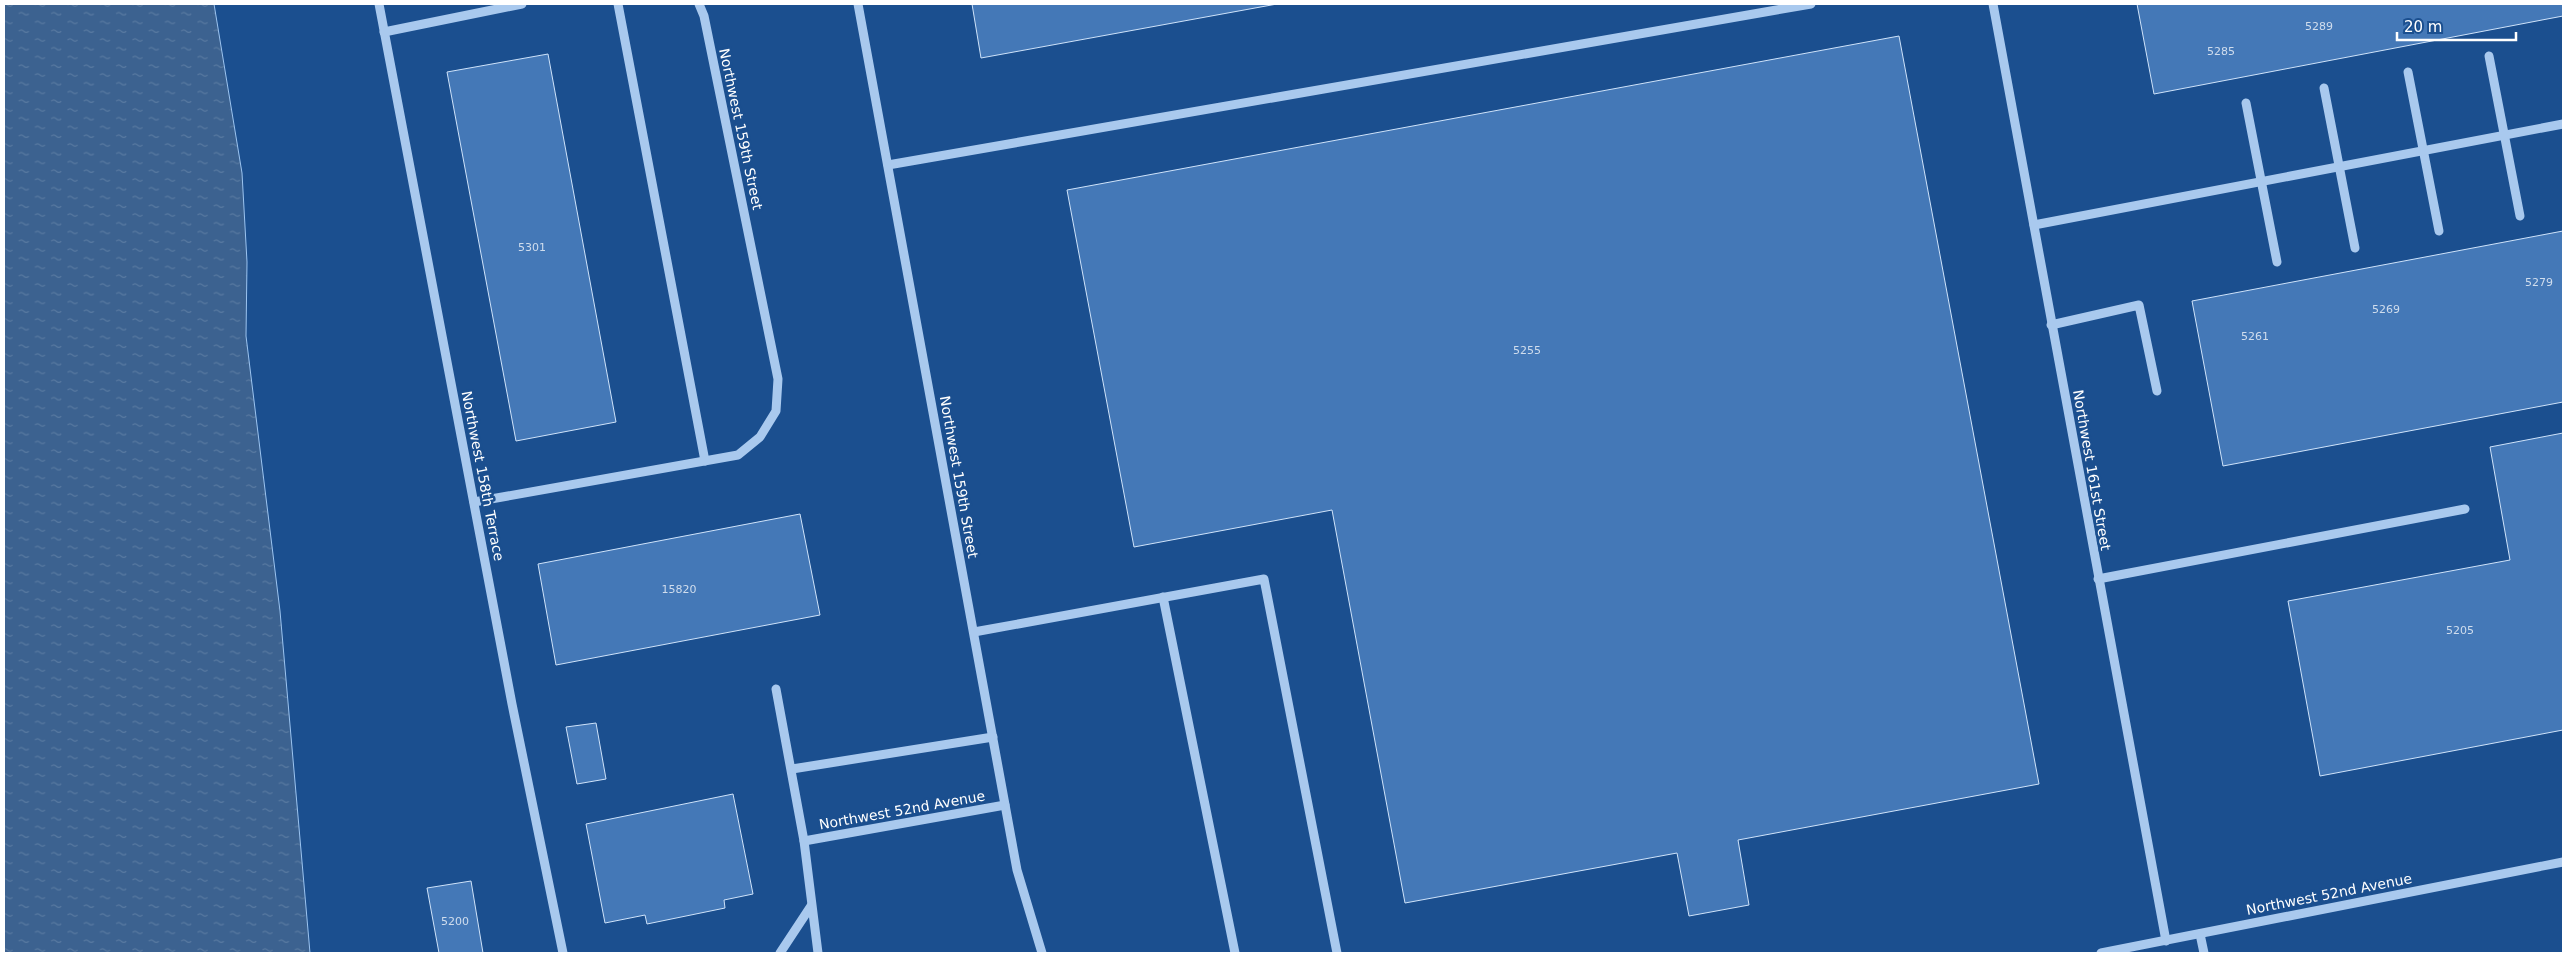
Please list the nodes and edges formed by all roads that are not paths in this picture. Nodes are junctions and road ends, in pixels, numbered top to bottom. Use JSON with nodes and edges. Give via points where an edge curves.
{"nodes":[{"id":1,"x":379,"y":4,"type":"edge"},
{"id":2,"x":522,"y":4,"type":"edge"},
{"id":3,"x":618,"y":4,"type":"edge"},
{"id":4,"x":699,"y":4,"type":"edge"},
{"id":5,"x":858,"y":4,"type":"edge"},
{"id":6,"x":1811,"y":4,"type":"edge"},
{"id":7,"x":1993,"y":4,"type":"edge"},
{"id":8,"x":384,"y":32,"type":"junction"},
{"id":9,"x":2489,"y":56,"type":"dead end"},
{"id":10,"x":2408,"y":72,"type":"dead end"},
{"id":11,"x":2324,"y":88,"type":"dead end"},
{"id":12,"x":2246,"y":103,"type":"dead end"},
{"id":13,"x":2563,"y":124,"type":"edge"},
{"id":14,"x":2504,"y":135,"type":"junction"},
{"id":15,"x":2423,"y":150,"type":"junction"},
{"id":16,"x":888,"y":165,"type":"junction"},
{"id":17,"x":2339,"y":166,"type":"junction"},
{"id":18,"x":2262,"y":182,"type":"junction"},
{"id":19,"x":2520,"y":216,"type":"dead end"},
{"id":20,"x":2034,"y":225,"type":"junction"},
{"id":21,"x":2439,"y":231,"type":"dead end"},
{"id":22,"x":2355,"y":248,"type":"dead end"},
{"id":23,"x":2277,"y":262,"type":"dead end"},
{"id":24,"x":2051,"y":325,"type":"junction"},
{"id":25,"x":2157,"y":391,"type":"dead end"},
{"id":26,"x":705,"y":461,"type":"junction"},
{"id":27,"x":474,"y":502,"type":"junction"},
{"id":28,"x":2465,"y":509,"type":"dead end"},
{"id":29,"x":2098,"y":579,"type":"junction"},
{"id":30,"x":1163,"y":597,"type":"junction"},
{"id":31,"x":974,"y":632,"type":"junction"},
{"id":32,"x":776,"y":690,"type":"dead end"},
{"id":33,"x":993,"y":737,"type":"junction"},
{"id":34,"x":792,"y":769,"type":"junction"},
{"id":35,"x":1005,"y":805,"type":"junction"},
{"id":36,"x":804,"y":841,"type":"junction"},
{"id":37,"x":2563,"y":862,"type":"edge"},
{"id":38,"x":811,"y":906,"type":"junction"},
{"id":39,"x":2200,"y":934,"type":"junction"},
{"id":40,"x":2166,"y":941,"type":"junction"},
{"id":41,"x":563,"y":953,"type":"edge"},
{"id":42,"x":780,"y":953,"type":"edge"},
{"id":43,"x":818,"y":953,"type":"edge"},
{"id":44,"x":1042,"y":953,"type":"edge"},
{"id":45,"x":1235,"y":953,"type":"edge"},
{"id":46,"x":1337,"y":953,"type":"edge"},
{"id":47,"x":2101,"y":953,"type":"edge"},
{"id":48,"x":2204,"y":953,"type":"edge"}],
"edges":[{"from":1,"to":8,"type":"street","name":"Northwest 158th Terrace"},
{"from":2,"to":8,"type":"street"},
{"from":3,"to":26,"type":"street"},
{"from":4,"to":26,"type":"street","name":"Northwest 159th Street","via":[[778,379],[776,411],[760,437],[738,455]]},
{"from":5,"to":16,"type":"street","name":"Northwest 159th Street"},
{"from":6,"to":16,"type":"street"},
{"from":7,"to":20,"type":"street","name":"Northwest 161st Street"},
{"from":8,"to":27,"type":"street","name":"Northwest 158th Terrace"},
{"from":9,"to":14,"type":"street"},
{"from":10,"to":15,"type":"street"},
{"from":11,"to":17,"type":"street"},
{"from":12,"to":18,"type":"street"},
{"from":13,"to":14,"type":"street"},
{"from":14,"to":15,"type":"street"},
{"from":14,"to":19,"type":"street"},
{"from":15,"to":17,"type":"street"},
{"from":15,"to":21,"type":"street"},
{"from":16,"to":31,"type":"street","name":"Northwest 159th Street"},
{"from":17,"to":18,"type":"street"},
{"from":17,"to":22,"type":"street"},
{"from":18,"to":20,"type":"street"},
{"from":18,"to":23,"type":"street"},
{"from":20,"to":24,"type":"street","name":"Northwest 161st Street"},
{"from":24,"to":25,"type":"street","via":[[2139,305]]},
{"from":24,"to":29,"type":"street","name":"Northwest 161st Street"},
{"from":26,"to":27,"type":"street","name":"Northwest 159th Street"},
{"from":27,"to":41,"type":"street","name":"Northwest 158th Terrace"},
{"from":28,"to":29,"type":"street"},
{"from":29,"to":40,"type":"street","name":"Northwest 161st Street"},
{"from":30,"to":31,"type":"street"},
{"from":30,"to":45,"type":"street"},
{"from":30,"to":46,"type":"street","via":[[1264,579]]},
{"from":31,"to":33,"type":"street","name":"Northwest 159th Street"},
{"from":32,"to":34,"type":"street","name":"Northwest 52nd Avenue"},
{"from":33,"to":34,"type":"street"},
{"from":33,"to":35,"type":"street","name":"Northwest 159th Street"},
{"from":34,"to":36,"type":"street","name":"Northwest 52nd Avenue"},
{"from":35,"to":36,"type":"street","name":"Northwest 52nd Avenue"},
{"from":35,"to":44,"type":"street","name":"Northwest 159th Street","via":[[1017,870]]},
{"from":36,"to":38,"type":"street","name":"Northwest 52nd Avenue"},
{"from":37,"to":39,"type":"street","name":"Northwest 52nd Avenue"},
{"from":38,"to":42,"type":"street"},
{"from":38,"to":43,"type":"street","name":"Northwest 52nd Avenue"},
{"from":39,"to":40,"type":"street","name":"Northwest 52nd Avenue"},
{"from":39,"to":48,"type":"street"},
{"from":40,"to":47,"type":"street","name":"Northwest 52nd Avenue"}]}
